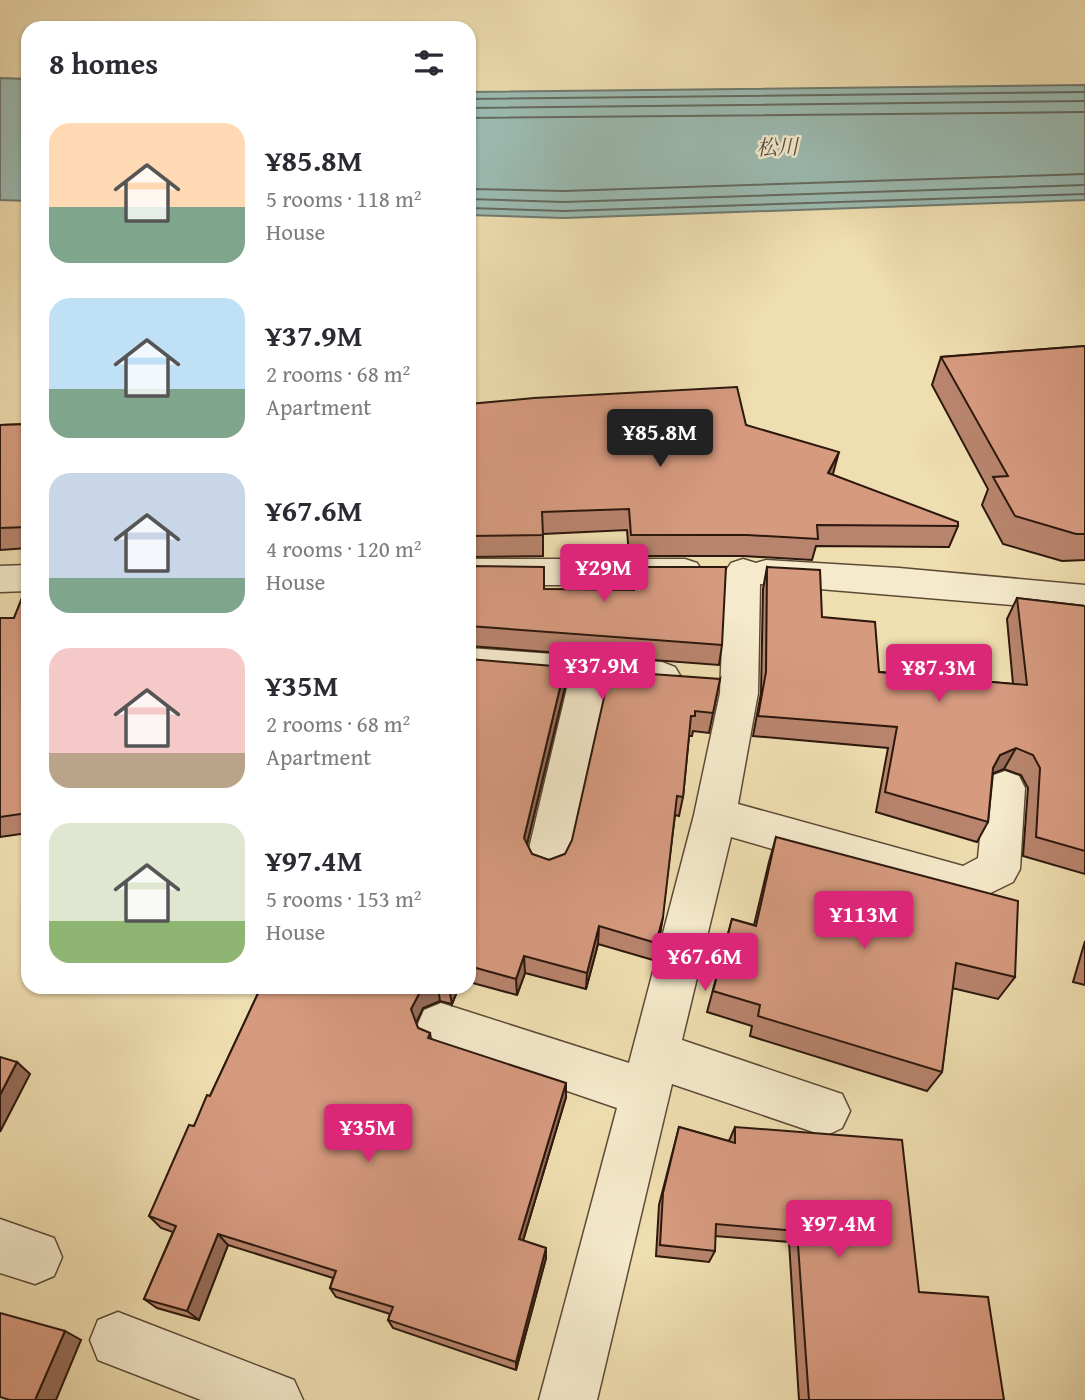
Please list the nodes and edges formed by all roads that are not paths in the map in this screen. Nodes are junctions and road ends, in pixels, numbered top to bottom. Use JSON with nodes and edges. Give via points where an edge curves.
{"nodes":[{"id":1,"x":476,"y":572,"type":"edge"},
{"id":2,"x":743,"y":572,"type":"junction"},
{"id":3,"x":21,"y":578,"type":"edge"},
{"id":4,"x":0,"y":579,"type":"edge"},
{"id":5,"x":1085,"y":598,"type":"edge"},
{"id":6,"x":476,"y":664,"type":"edge"},
{"id":7,"x":590,"y":672,"type":"junction"},
{"id":8,"x":716,"y":682,"type":"junction"},
{"id":9,"x":1005,"y":788,"type":"dead end"},
{"id":10,"x":715,"y":815,"type":"junction"},
{"id":11,"x":548,"y":857,"type":"edge"},
{"id":12,"x":440,"y":1026,"type":"dead end"},
{"id":13,"x":650,"y":1074,"type":"junction"},
{"id":14,"x":825,"y":1111,"type":"dead end"},
{"id":15,"x":118,"y":1339,"type":"dead end"},
{"id":16,"x":274,"y":1400,"type":"edge"},
{"id":17,"x":568,"y":1400,"type":"edge"}],
"edges":[{"from":1,"to":2,"type":"street"},
{"from":2,"to":5,"type":"street"},
{"from":2,"to":8,"type":"street"},
{"from":3,"to":4,"type":"street"},
{"from":6,"to":7,"type":"street"},
{"from":7,"to":8,"type":"street"},
{"from":7,"to":11,"type":"street"},
{"from":8,"to":10,"type":"street"},
{"from":9,"to":10,"type":"street","via":[[998,869],[966,886]]},
{"from":10,"to":13,"type":"street"},
{"from":12,"to":13,"type":"street"},
{"from":13,"to":14,"type":"street"},
{"from":13,"to":17,"type":"street"},
{"from":15,"to":16,"type":"street"}]}
